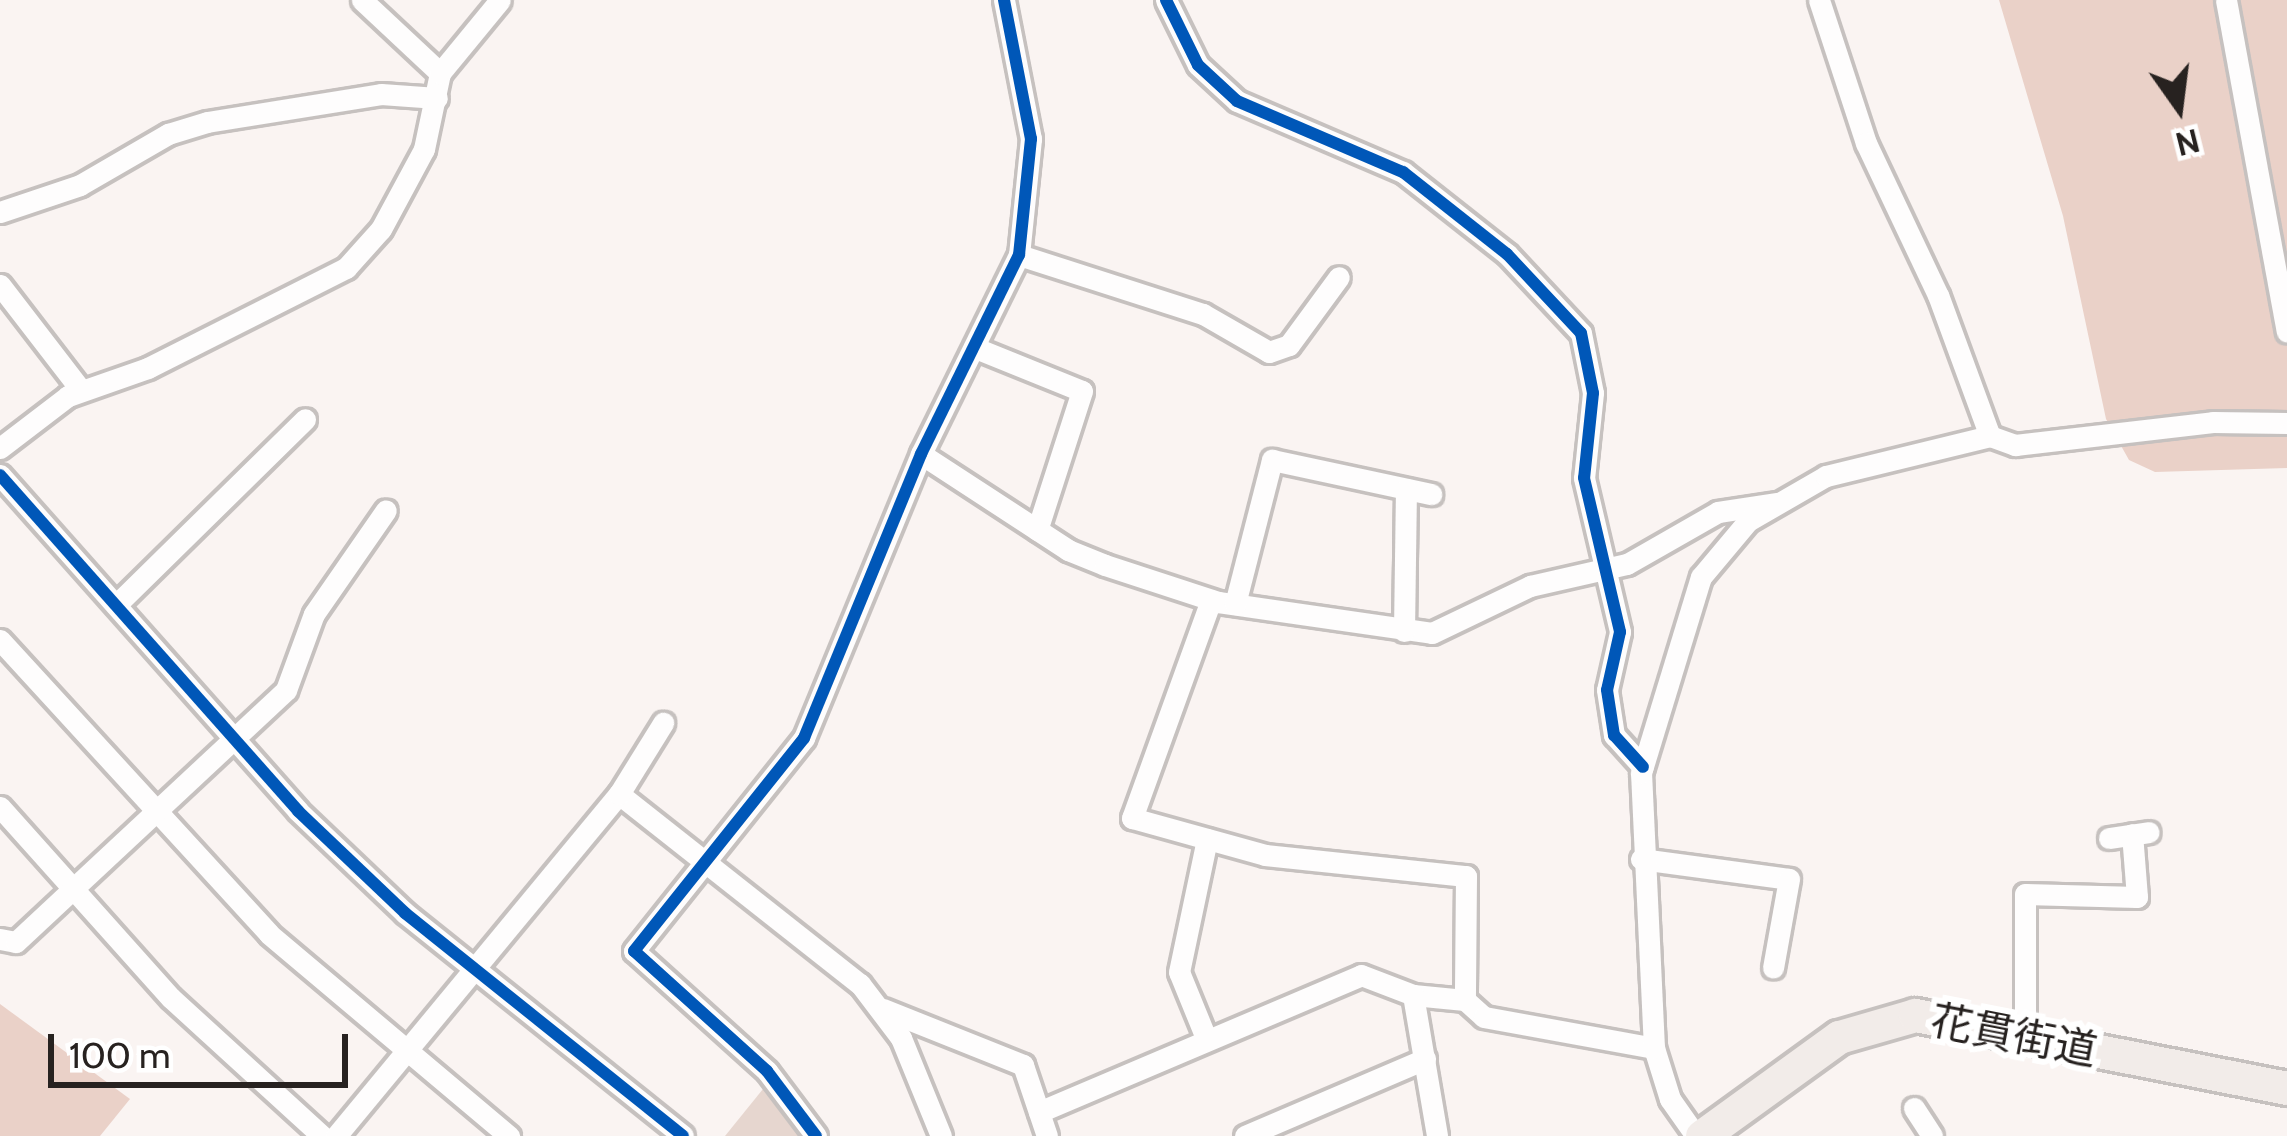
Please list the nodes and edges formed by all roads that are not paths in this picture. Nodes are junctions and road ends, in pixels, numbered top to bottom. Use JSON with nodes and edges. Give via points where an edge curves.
{"nodes":[{"id":1,"x":362,"y":0,"type":"edge"},
{"id":2,"x":500,"y":0,"type":"edge"},
{"id":3,"x":1004,"y":0,"type":"edge"},
{"id":4,"x":1166,"y":0,"type":"edge"},
{"id":5,"x":1819,"y":0,"type":"edge"},
{"id":6,"x":2226,"y":0,"type":"edge"},
{"id":7,"x":440,"y":74,"type":"junction"},
{"id":8,"x":437,"y":98,"type":"junction"},
{"id":9,"x":0,"y":212,"type":"edge"},
{"id":10,"x":1019,"y":255,"type":"junction"},
{"id":11,"x":1339,"y":277,"type":"dead end"},
{"id":12,"x":0,"y":285,"type":"edge"},
{"id":13,"x":20,"y":311,"type":"junction"},
{"id":14,"x":0,"y":324,"type":"edge"},
{"id":15,"x":2287,"y":331,"type":"edge"},
{"id":16,"x":978,"y":349,"type":"junction"},
{"id":17,"x":81,"y":390,"type":"junction"},
{"id":18,"x":304,"y":419,"type":"dead end"},
{"id":19,"x":2287,"y":424,"type":"edge"},
{"id":20,"x":1990,"y":436,"type":"junction"},
{"id":21,"x":0,"y":448,"type":"edge"},
{"id":22,"x":921,"y":454,"type":"junction"},
{"id":23,"x":0,"y":476,"type":"edge"},
{"id":24,"x":1406,"y":489,"type":"junction"},
{"id":25,"x":1431,"y":494,"type":"dead end"},
{"id":26,"x":1778,"y":503,"type":"junction"},
{"id":27,"x":386,"y":510,"type":"dead end"},
{"id":28,"x":1036,"y":530,"type":"junction"},
{"id":29,"x":1607,"y":570,"type":"junction"},
{"id":30,"x":1211,"y":600,"type":"junction"},
{"id":31,"x":1235,"y":604,"type":"junction"},
{"id":32,"x":116,"y":605,"type":"junction"},
{"id":33,"x":1404,"y":631,"type":"junction"},
{"id":34,"x":0,"y":640,"type":"edge"},
{"id":35,"x":663,"y":723,"type":"dead end"},
{"id":36,"x":235,"y":744,"type":"junction"},
{"id":37,"x":1643,"y":767,"type":"junction"},
{"id":38,"x":620,"y":794,"type":"junction"},
{"id":39,"x":0,"y":807,"type":"edge"},
{"id":40,"x":159,"y":816,"type":"junction"},
{"id":41,"x":2109,"y":838,"type":"dead end"},
{"id":42,"x":1207,"y":839,"type":"junction"},
{"id":43,"x":1641,"y":860,"type":"junction"},
{"id":44,"x":706,"y":861,"type":"junction"},
{"id":45,"x":74,"y":890,"type":"junction"},
{"id":46,"x":0,"y":939,"type":"edge"},
{"id":47,"x":1773,"y":968,"type":"dead end"},
{"id":48,"x":477,"y":971,"type":"junction"},
{"id":49,"x":1413,"y":995,"type":"junction"},
{"id":50,"x":1465,"y":1000,"type":"junction"},
{"id":51,"x":883,"y":1009,"type":"junction"},
{"id":52,"x":2025,"y":1035,"type":"junction"},
{"id":53,"x":1206,"y":1038,"type":"junction"},
{"id":54,"x":1654,"y":1048,"type":"junction"},
{"id":55,"x":409,"y":1054,"type":"junction"},
{"id":56,"x":1425,"y":1059,"type":"junction"},
{"id":57,"x":2287,"y":1088,"type":"edge"},
{"id":58,"x":1914,"y":1108,"type":"dead end"},
{"id":59,"x":1039,"y":1112,"type":"junction"},
{"id":60,"x":322,"y":1136,"type":"edge"},
{"id":61,"x":336,"y":1136,"type":"edge"},
{"id":62,"x":509,"y":1136,"type":"edge"},
{"id":63,"x":683,"y":1136,"type":"edge"},
{"id":64,"x":816,"y":1136,"type":"edge"},
{"id":65,"x":941,"y":1136,"type":"edge"},
{"id":66,"x":1047,"y":1136,"type":"edge"},
{"id":67,"x":1245,"y":1136,"type":"edge"},
{"id":68,"x":1437,"y":1136,"type":"edge"},
{"id":69,"x":1699,"y":1136,"type":"edge"},
{"id":70,"x":1931,"y":1136,"type":"edge"}],
"edges":[{"from":1,"to":7,"type":"street"},
{"from":2,"to":7,"type":"street"},
{"from":3,"to":10,"type":"street","via":[[1031,139]]},
{"from":4,"to":29,"type":"street","via":[[1214,83],[1274,122],[1403,172],[1508,254],[1581,333],[1593,393],[1584,478]]},
{"from":5,"to":20,"type":"street","via":[[1866,143],[1938,295]]},
{"from":6,"to":15,"type":"street"},
{"from":7,"to":8,"type":"street"},
{"from":8,"to":9,"type":"street","via":[[381,94],[207,122],[167,134],[80,184]]},
{"from":8,"to":17,"type":"street","via":[[424,149],[381,229],[346,268],[148,368]]},
{"from":10,"to":11,"type":"street","via":[[1203,314],[1269,352],[1289,345]]},
{"from":10,"to":16,"type":"street"},
{"from":12,"to":13,"type":"street"},
{"from":13,"to":14,"type":"street"},
{"from":13,"to":17,"type":"street"},
{"from":16,"to":22,"type":"street"},
{"from":16,"to":28,"type":"street","via":[[1082,391]]},
{"from":17,"to":21,"type":"street"},
{"from":18,"to":32,"type":"street"},
{"from":19,"to":20,"type":"street","via":[[2213,422],[2015,445]]},
{"from":20,"to":26,"type":"street","via":[[1862,464]]},
{"from":22,"to":28,"type":"street"},
{"from":22,"to":44,"type":"street","via":[[817,716]]},
{"from":23,"to":32,"type":"street"},
{"from":24,"to":25,"type":"street"},
{"from":24,"to":31,"type":"street","via":[[1272,460]]},
{"from":24,"to":33,"type":"street"},
{"from":26,"to":29,"type":"street","via":[[1718,512]]},
{"from":26,"to":37,"type":"street","via":[[1730,538],[1701,577]]},
{"from":27,"to":36,"type":"street","via":[[314,614],[286,690]]},
{"from":28,"to":30,"type":"street","via":[[1105,565]]},
{"from":29,"to":33,"type":"street","via":[[1530,586],[1444,632]]},
{"from":29,"to":37,"type":"street","via":[[1620,632],[1607,690],[1614,734]]},
{"from":30,"to":31,"type":"street"},
{"from":30,"to":42,"type":"street","via":[[1132,818]]},
{"from":31,"to":33,"type":"street"},
{"from":32,"to":36,"type":"street"},
{"from":34,"to":40,"type":"street"},
{"from":35,"to":38,"type":"street"},
{"from":36,"to":40,"type":"street"},
{"from":36,"to":48,"type":"street","via":[[405,914]]},
{"from":37,"to":43,"type":"street"},
{"from":38,"to":44,"type":"street"},
{"from":38,"to":48,"type":"street"},
{"from":39,"to":45,"type":"street"},
{"from":40,"to":45,"type":"street"},
{"from":40,"to":55,"type":"street","via":[[268,934]]},
{"from":41,"to":52,"type":"street","via":[[2140,833],[2137,897],[2025,894]]},
{"from":42,"to":50,"type":"street","via":[[1265,855],[1466,876]]},
{"from":42,"to":53,"type":"street","via":[[1178,972]]},
{"from":43,"to":47,"type":"street","via":[[1789,879]]},
{"from":43,"to":54,"type":"street"},
{"from":44,"to":51,"type":"street","via":[[833,959]]},
{"from":44,"to":64,"type":"street","via":[[634,951],[767,1071]]},
{"from":45,"to":46,"type":"street","via":[[16,942]]},
{"from":45,"to":60,"type":"street","via":[[171,998]]},
{"from":48,"to":55,"type":"street"},
{"from":48,"to":63,"type":"street"},
{"from":49,"to":50,"type":"street"},
{"from":49,"to":53,"type":"street","via":[[1375,978],[1348,977]]},
{"from":49,"to":56,"type":"street"},
{"from":50,"to":54,"type":"street","via":[[1484,1017]]},
{"from":51,"to":59,"type":"street","via":[[1010,1055],[1023,1065]]},
{"from":51,"to":65,"type":"street","via":[[914,1062]]},
{"from":52,"to":57,"type":"highway","name":"花貫街道"},
{"from":52,"to":69,"type":"highway","name":"花貫街道","via":[[1887,1017],[1810,1055]]},
{"from":53,"to":59,"type":"street"},
{"from":54,"to":69,"type":"street","via":[[1670,1099]]},
{"from":55,"to":61,"type":"street"},
{"from":55,"to":62,"type":"street"},
{"from":56,"to":67,"type":"street"},
{"from":56,"to":68,"type":"street"},
{"from":58,"to":70,"type":"street"},
{"from":59,"to":66,"type":"street"}]}
